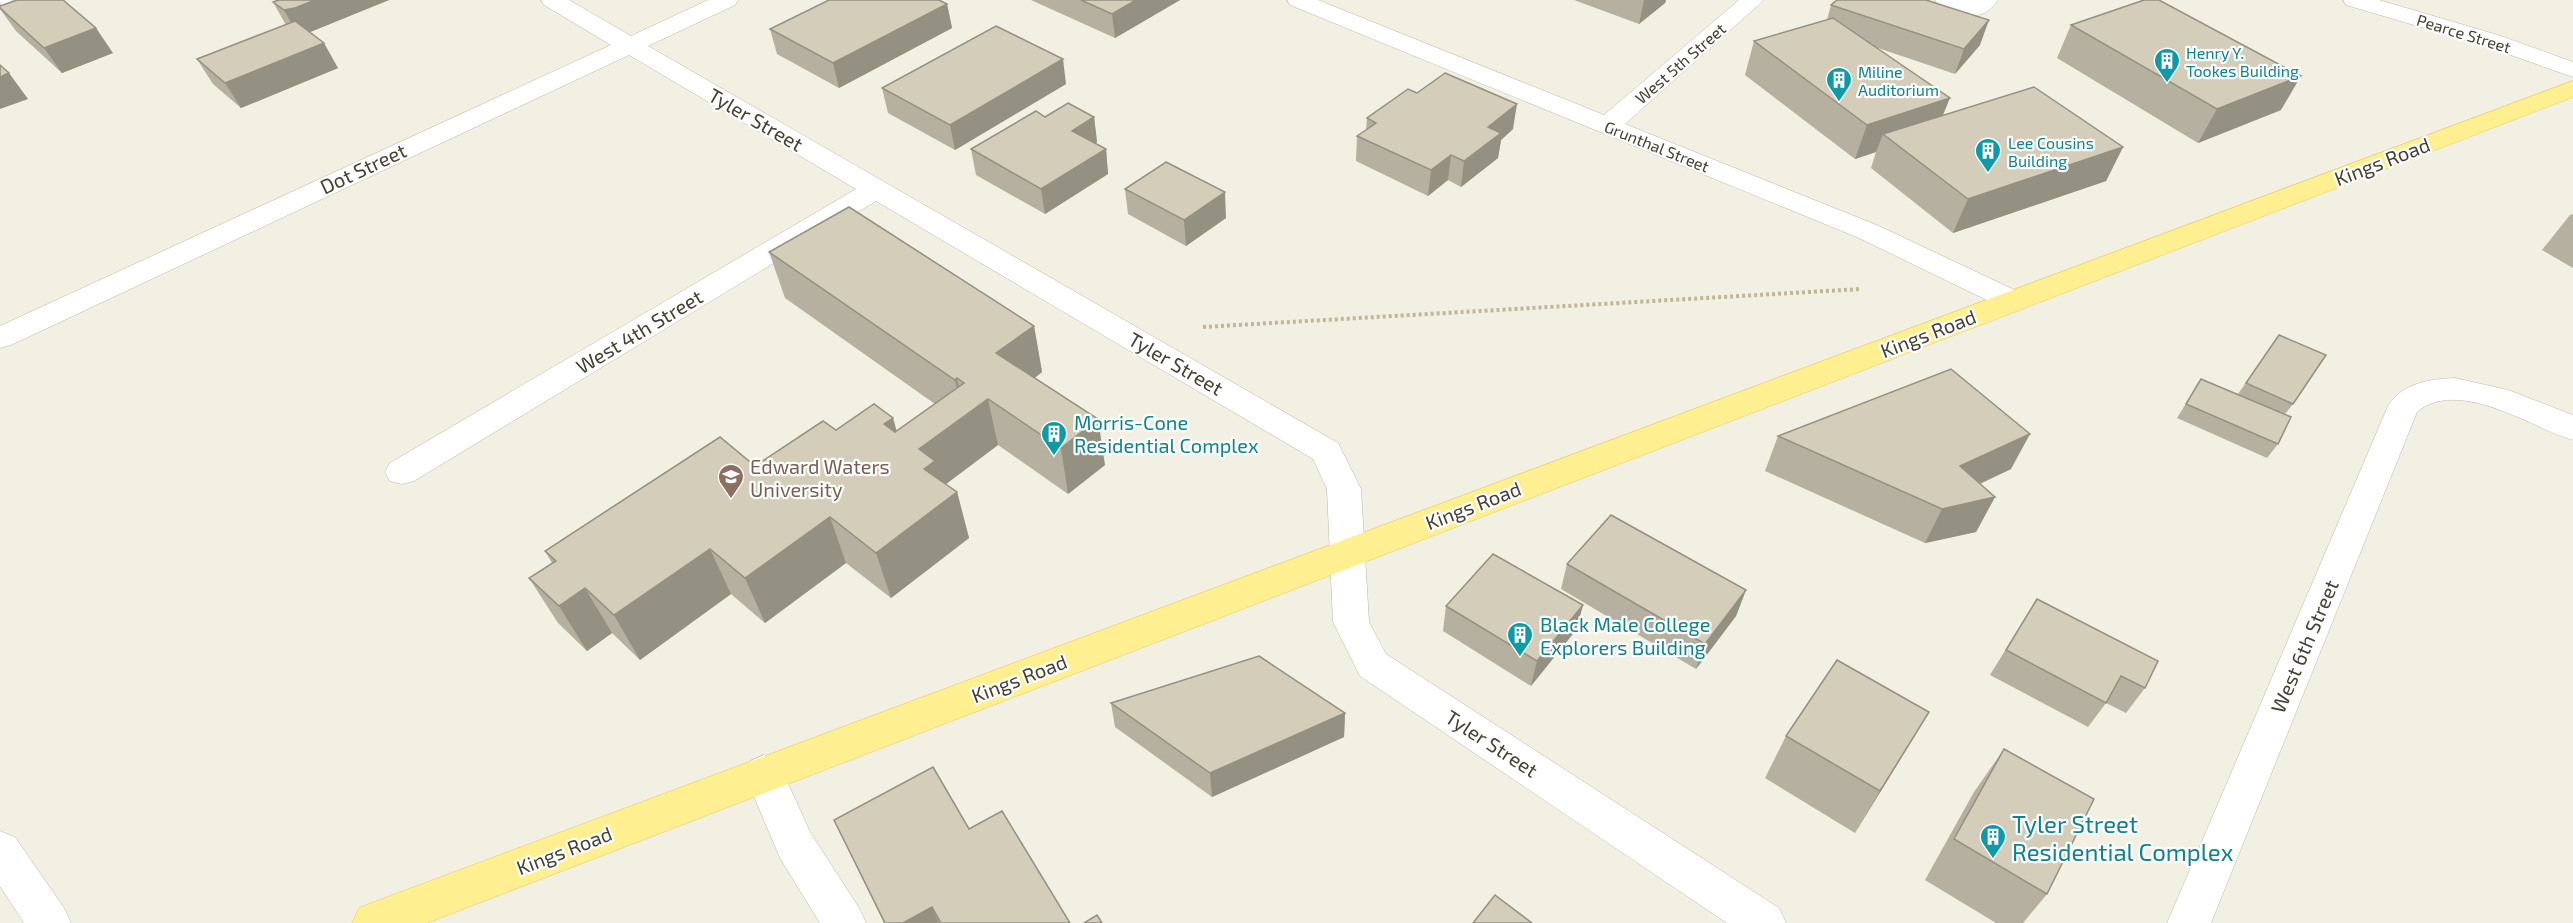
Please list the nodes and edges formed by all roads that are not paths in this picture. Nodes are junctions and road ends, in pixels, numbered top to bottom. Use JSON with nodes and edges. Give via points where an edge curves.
{"nodes":[{"id":1,"x":552,"y":0,"type":"edge"},
{"id":2,"x":727,"y":0,"type":"edge"},
{"id":3,"x":1298,"y":0,"type":"edge"},
{"id":4,"x":1753,"y":0,"type":"edge"},
{"id":5,"x":1946,"y":0,"type":"edge"},
{"id":6,"x":1987,"y":0,"type":"edge"},
{"id":7,"x":2354,"y":0,"type":"edge"},
{"id":8,"x":630,"y":45,"type":"junction"},
{"id":9,"x":2573,"y":70,"type":"edge"},
{"id":10,"x":2573,"y":88,"type":"edge"},
{"id":11,"x":1607,"y":126,"type":"junction"},
{"id":12,"x":876,"y":189,"type":"junction"},
{"id":13,"x":2013,"y":301,"type":"junction"},
{"id":14,"x":0,"y":338,"type":"edge"},
{"id":15,"x":2573,"y":428,"type":"edge"},
{"id":16,"x":402,"y":472,"type":"dead end"},
{"id":17,"x":1346,"y":552,"type":"junction"},
{"id":18,"x":764,"y":773,"type":"junction"},
{"id":19,"x":0,"y":850,"type":"edge"},
{"id":20,"x":49,"y":923,"type":"edge"},
{"id":21,"x":374,"y":923,"type":"edge"},
{"id":22,"x":844,"y":923,"type":"edge"},
{"id":23,"x":1764,"y":923,"type":"edge"},
{"id":24,"x":2189,"y":923,"type":"edge"}],
"edges":[{"from":1,"to":8,"type":"street","name":"Tyler Street"},
{"from":2,"to":8,"type":"street","name":"Dot Street"},
{"from":3,"to":11,"type":"street","name":"Grunthal Street"},
{"from":4,"to":11,"type":"street","name":"West 5th Street"},
{"from":5,"to":6,"type":"street","via":[[1977,10]]},
{"from":7,"to":9,"type":"street","name":"Pearce Street","via":[[2490,40]]},
{"from":8,"to":12,"type":"street","name":"Tyler Street"},
{"from":8,"to":14,"type":"street","name":"Dot Street"},
{"from":10,"to":13,"type":"main road","name":"Kings Road"},
{"from":11,"to":13,"type":"street","name":"Grunthal Street","via":[[1869,232]]},
{"from":12,"to":16,"type":"street","name":"West 4th Street"},
{"from":12,"to":17,"type":"street","name":"Tyler Street","via":[[1326,451],[1344,489]]},
{"from":13,"to":17,"type":"main road","name":"Kings Road"},
{"from":15,"to":24,"type":"street","name":"West 6th Street","via":[[2468,391],[2439,389],[2418,395],[2404,406]]},
{"from":17,"to":18,"type":"main road","name":"Kings Road"},
{"from":17,"to":23,"type":"street","name":"Tyler Street","via":[[1351,622],[1372,664]]},
{"from":18,"to":21,"type":"main road","name":"Kings Road"},
{"from":18,"to":22,"type":"street","via":[[795,845]]},
{"from":19,"to":20,"type":"street"}]}
